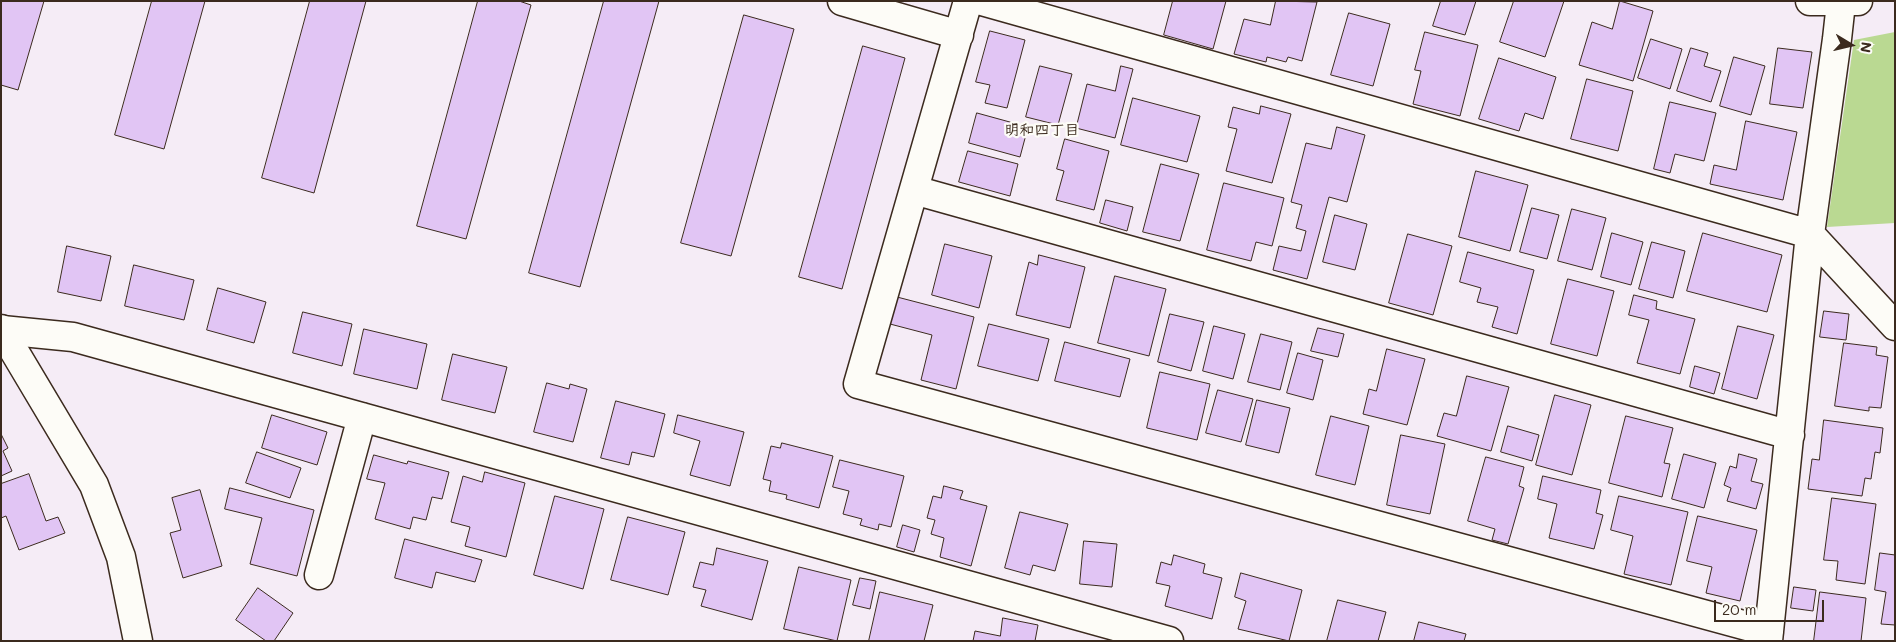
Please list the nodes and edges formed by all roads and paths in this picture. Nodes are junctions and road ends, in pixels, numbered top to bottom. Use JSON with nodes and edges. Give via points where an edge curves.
{"nodes":[{"id":1,"x":842,"y":1,"type":"edge"},
{"id":2,"x":968,"y":1,"type":"edge"},
{"id":3,"x":982,"y":1,"type":"edge"},
{"id":4,"x":1810,"y":1,"type":"edge"},
{"id":5,"x":1849,"y":2,"type":"edge"},
{"id":6,"x":959,"y":35,"type":"junction"},
{"id":7,"x":914,"y":190,"type":"junction"},
{"id":8,"x":1810,"y":234,"type":"junction"},
{"id":9,"x":1895,"y":326,"type":"edge"},
{"id":10,"x":2,"y":330,"type":"edge"},
{"id":11,"x":362,"y":417,"type":"junction"},
{"id":12,"x":1790,"y":434,"type":"junction"},
{"id":13,"x":319,"y":575,"type":"dead end"},
{"id":14,"x":1768,"y":636,"type":"edge"},
{"id":15,"x":138,"y":641,"type":"edge"},
{"id":16,"x":1169,"y":641,"type":"edge"}],
"edges":[{"from":1,"to":6,"type":"street"},
{"from":2,"to":6,"type":"street"},
{"from":3,"to":8,"type":"street"},
{"from":4,"to":5,"type":"street"},
{"from":5,"to":8,"type":"street","via":[[1837,38]]},
{"from":6,"to":7,"type":"street"},
{"from":7,"to":12,"type":"street"},
{"from":7,"to":14,"type":"street","via":[[858,384]]},
{"from":8,"to":9,"type":"street"},
{"from":8,"to":12,"type":"street"},
{"from":10,"to":11,"type":"street","via":[[73,337]]},
{"from":10,"to":15,"type":"street","via":[[94,485],[121,557]]},
{"from":11,"to":13,"type":"street"},
{"from":11,"to":16,"type":"street"},
{"from":12,"to":14,"type":"street"}]}
